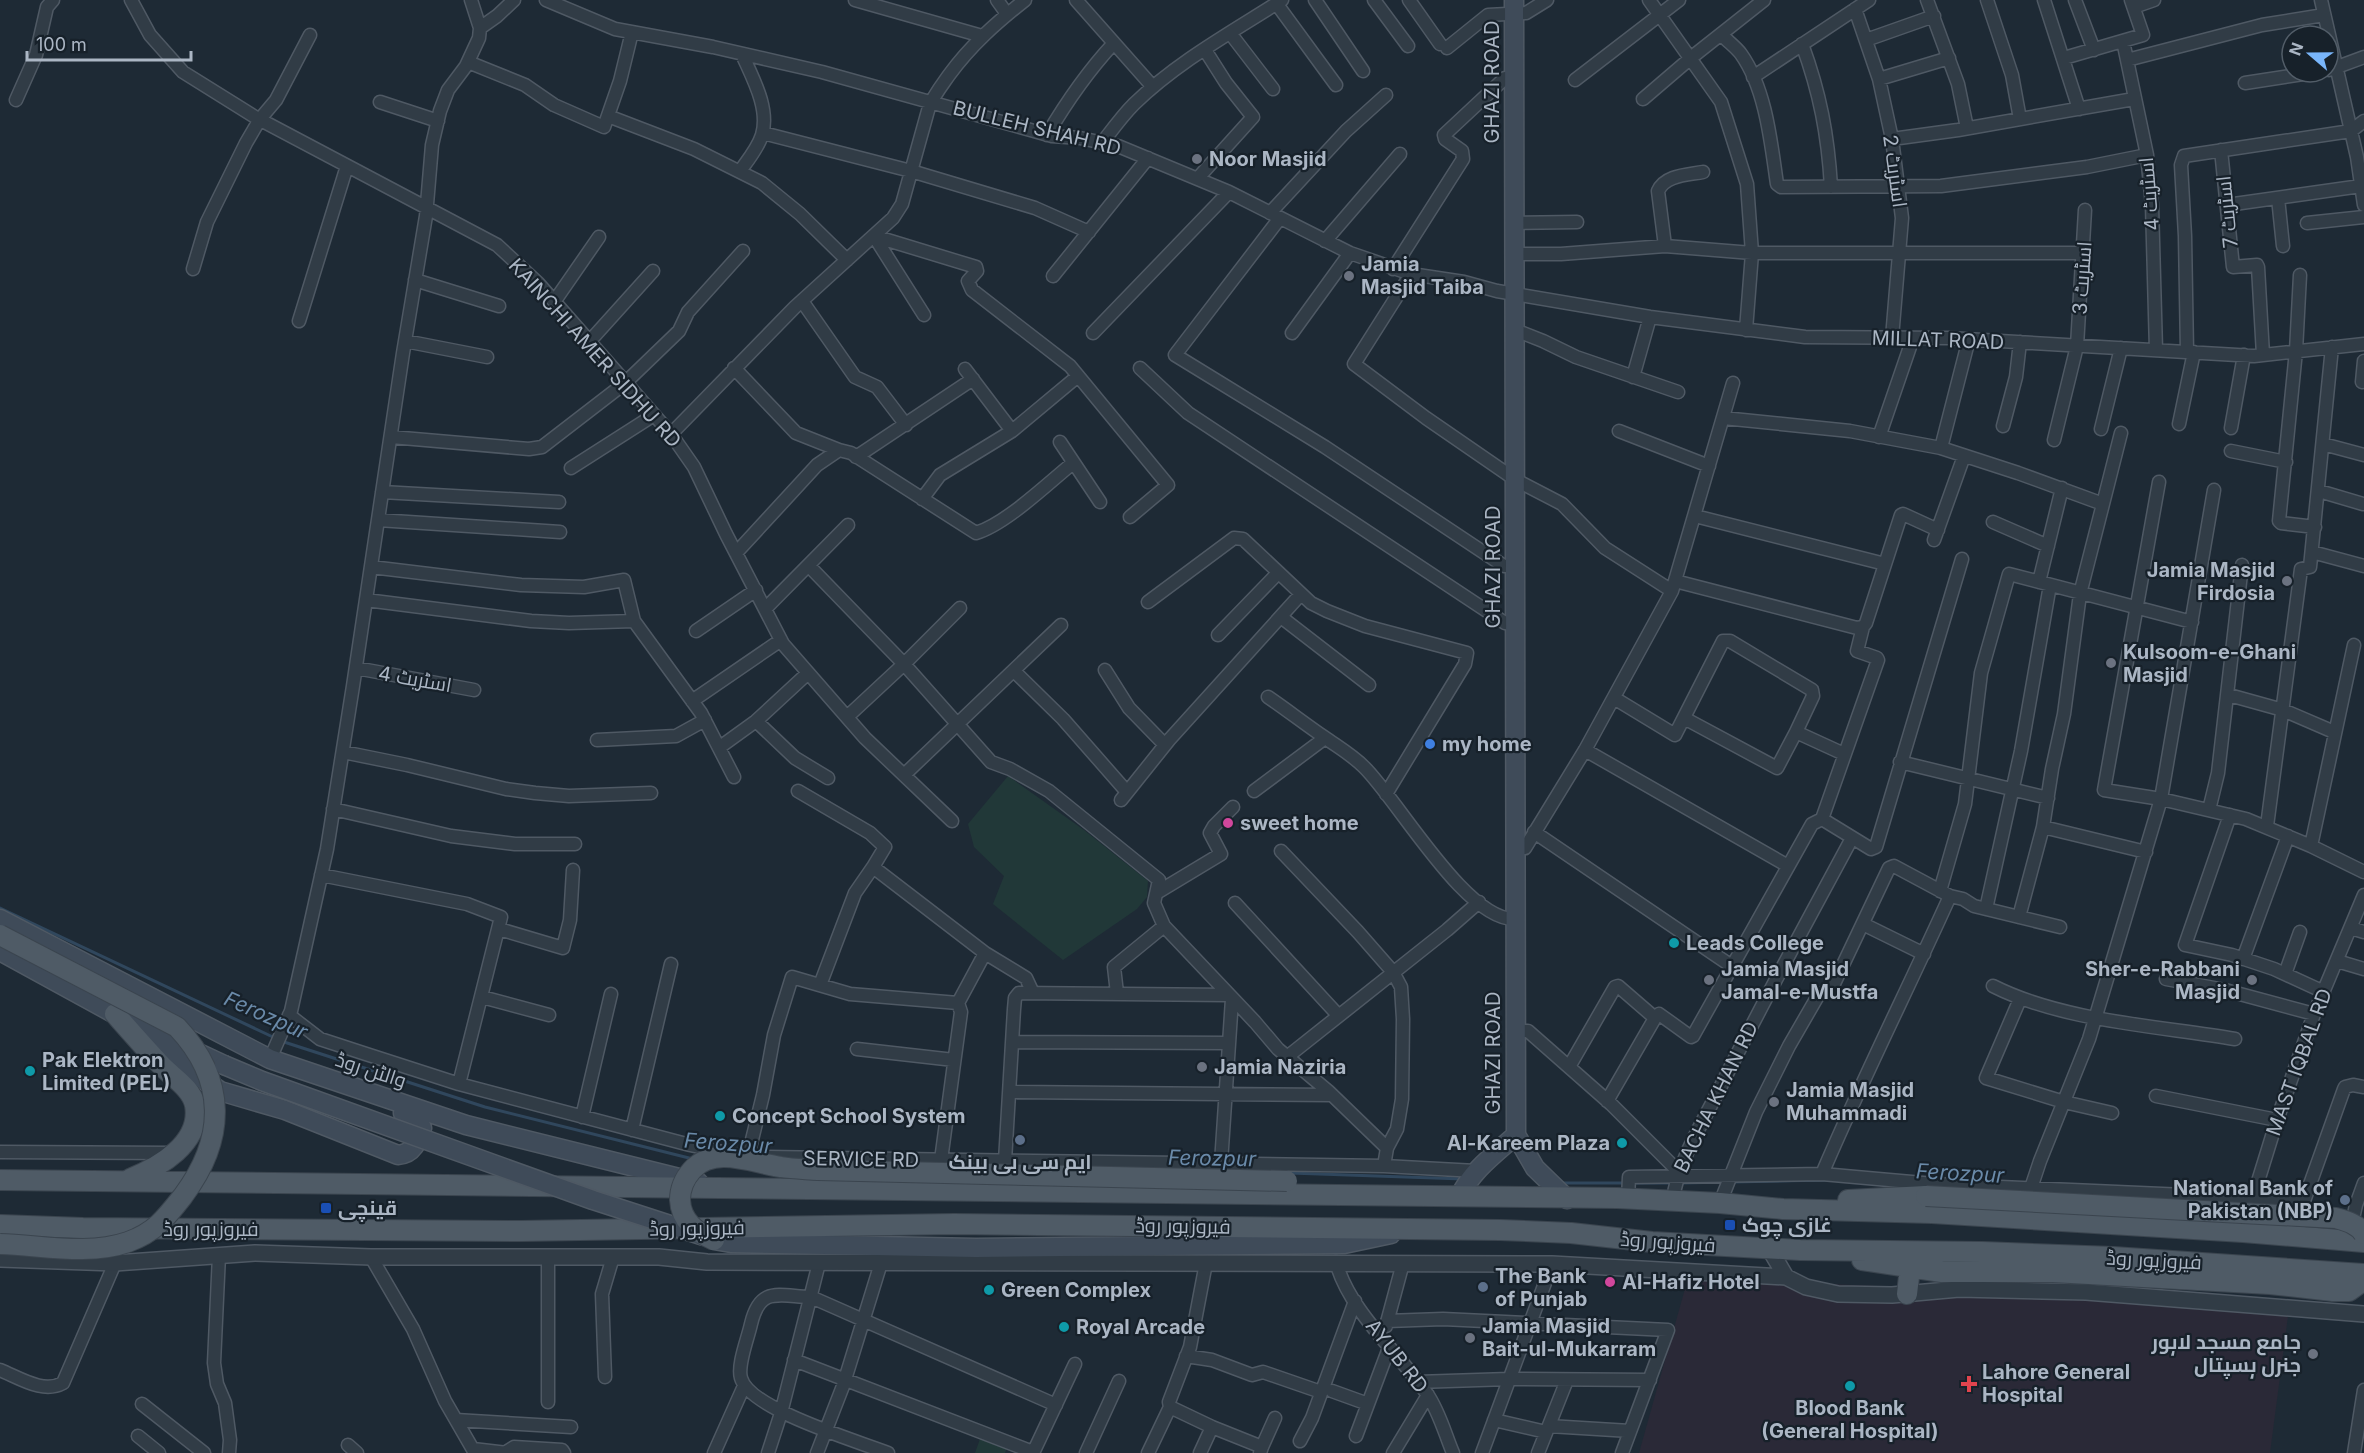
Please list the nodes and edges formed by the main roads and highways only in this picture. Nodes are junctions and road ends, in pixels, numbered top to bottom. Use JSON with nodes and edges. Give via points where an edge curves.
{"nodes":[{"id":1,"x":1514,"y":7,"type":"edge"},
{"id":2,"x":0,"y":919,"type":"edge"},
{"id":3,"x":0,"y":935,"type":"edge"},
{"id":4,"x":0,"y":951,"type":"edge"},
{"id":5,"x":116,"y":1014,"type":"junction"},
{"id":6,"x":139,"y":1041,"type":"junction"},
{"id":7,"x":302,"y":1071,"type":"junction"},
{"id":8,"x":1516,"y":1135,"type":"junction"},
{"id":9,"x":0,"y":1180,"type":"edge"},
{"id":10,"x":124,"y":1181,"type":"junction"},
{"id":11,"x":718,"y":1188,"type":"junction"},
{"id":12,"x":1419,"y":1195,"type":"junction"},
{"id":13,"x":1460,"y":1196,"type":"junction"},
{"id":14,"x":1567,"y":1199,"type":"junction"},
{"id":15,"x":1783,"y":1209,"type":"junction"},
{"id":16,"x":0,"y":1225,"type":"edge"},
{"id":17,"x":1416,"y":1229,"type":"junction"},
{"id":18,"x":2359,"y":1239,"type":"edge"},
{"id":19,"x":714,"y":1240,"type":"junction"},
{"id":20,"x":0,"y":1244,"type":"edge"},
{"id":21,"x":1800,"y":1250,"type":"junction"},
{"id":22,"x":1910,"y":1268,"type":"junction"},
{"id":23,"x":2364,"y":1275,"type":"edge"},
{"id":24,"x":1907,"y":1294,"type":"road end"}],
"edges":[{"from":1,"to":8,"type":"main road","name":"GHAZI ROAD"},
{"from":2,"to":7,"type":"main road","name":"والٹن روڈ","via":[[270,1059]]},
{"from":3,"to":20,"type":"main road","bridge":true,"via":[[177,1027],[191,1042],[210,1076],[214,1106],[214,1130],[207,1158],[162,1223],[151,1232],[112,1246],[85,1249]]},
{"from":4,"to":5,"type":"main road"},
{"from":5,"to":6,"type":"main road"},
{"from":5,"to":19,"type":"main road","bridge":true,"via":[[262,1081]]},
{"from":6,"to":7,"type":"main road","via":[[178,1059],[228,1094],[285,1110],[398,1155],[406,1155],[417,1143],[422,1128],[416,1118],[308,1082]]},
{"from":6,"to":10,"type":"main road","via":[[189,1092],[195,1104],[194,1124],[186,1142],[174,1153],[150,1171]]},
{"from":7,"to":11,"type":"main road","name":"والٹن روڈ","via":[[466,1125]]},
{"from":8,"to":13,"type":"main road","name":"GHAZI ROAD","via":[[1476,1171]]},
{"from":8,"to":14,"type":"main road","name":"GHAZI ROAD","via":[[1535,1168]]},
{"from":9,"to":10,"type":"main road","name":"فیروزپور روڈ"},
{"from":10,"to":11,"type":"main road","name":"فیروزپور روڈ"},
{"from":11,"to":12,"type":"main road","name":"فیروزپور روڈ"},
{"from":12,"to":13,"type":"main road","name":"فیروزپور روڈ"},
{"from":12,"to":19,"type":"main road","bridge":true,"via":[[1346,1183],[849,1171],[711,1158],[686,1177],[680,1193],[685,1219],[696,1232]]},
{"from":13,"to":14,"type":"main road","name":"فیروزپور روڈ"},
{"from":14,"to":15,"type":"main road","name":"فیروزپور روڈ","via":[[1673,1200]]},
{"from":15,"to":18,"type":"main road","name":"فیروزپور روڈ","via":[[1932,1213]]},
{"from":15,"to":18,"type":"main road","bridge":true,"via":[[1863,1198],[1926,1196],[2336,1218],[2362,1230]]},
{"from":16,"to":17,"type":"main road","name":"فیروزپور روڈ","via":[[509,1231],[954,1224]]},
{"from":17,"to":19,"type":"main road","via":[[1344,1244],[1299,1245],[976,1248]]},
{"from":17,"to":21,"type":"main road","name":"فیروزپور روڈ","via":[[1571,1233],[1629,1241]]},
{"from":21,"to":22,"type":"main road"},
{"from":21,"to":23,"type":"main road","name":"فیروزپور روڈ","via":[[2113,1257]]},
{"from":22,"to":23,"type":"main road","via":[[1942,1272],[2053,1272],[2333,1291],[2349,1291]]},
{"from":22,"to":24,"type":"main road"}]}
